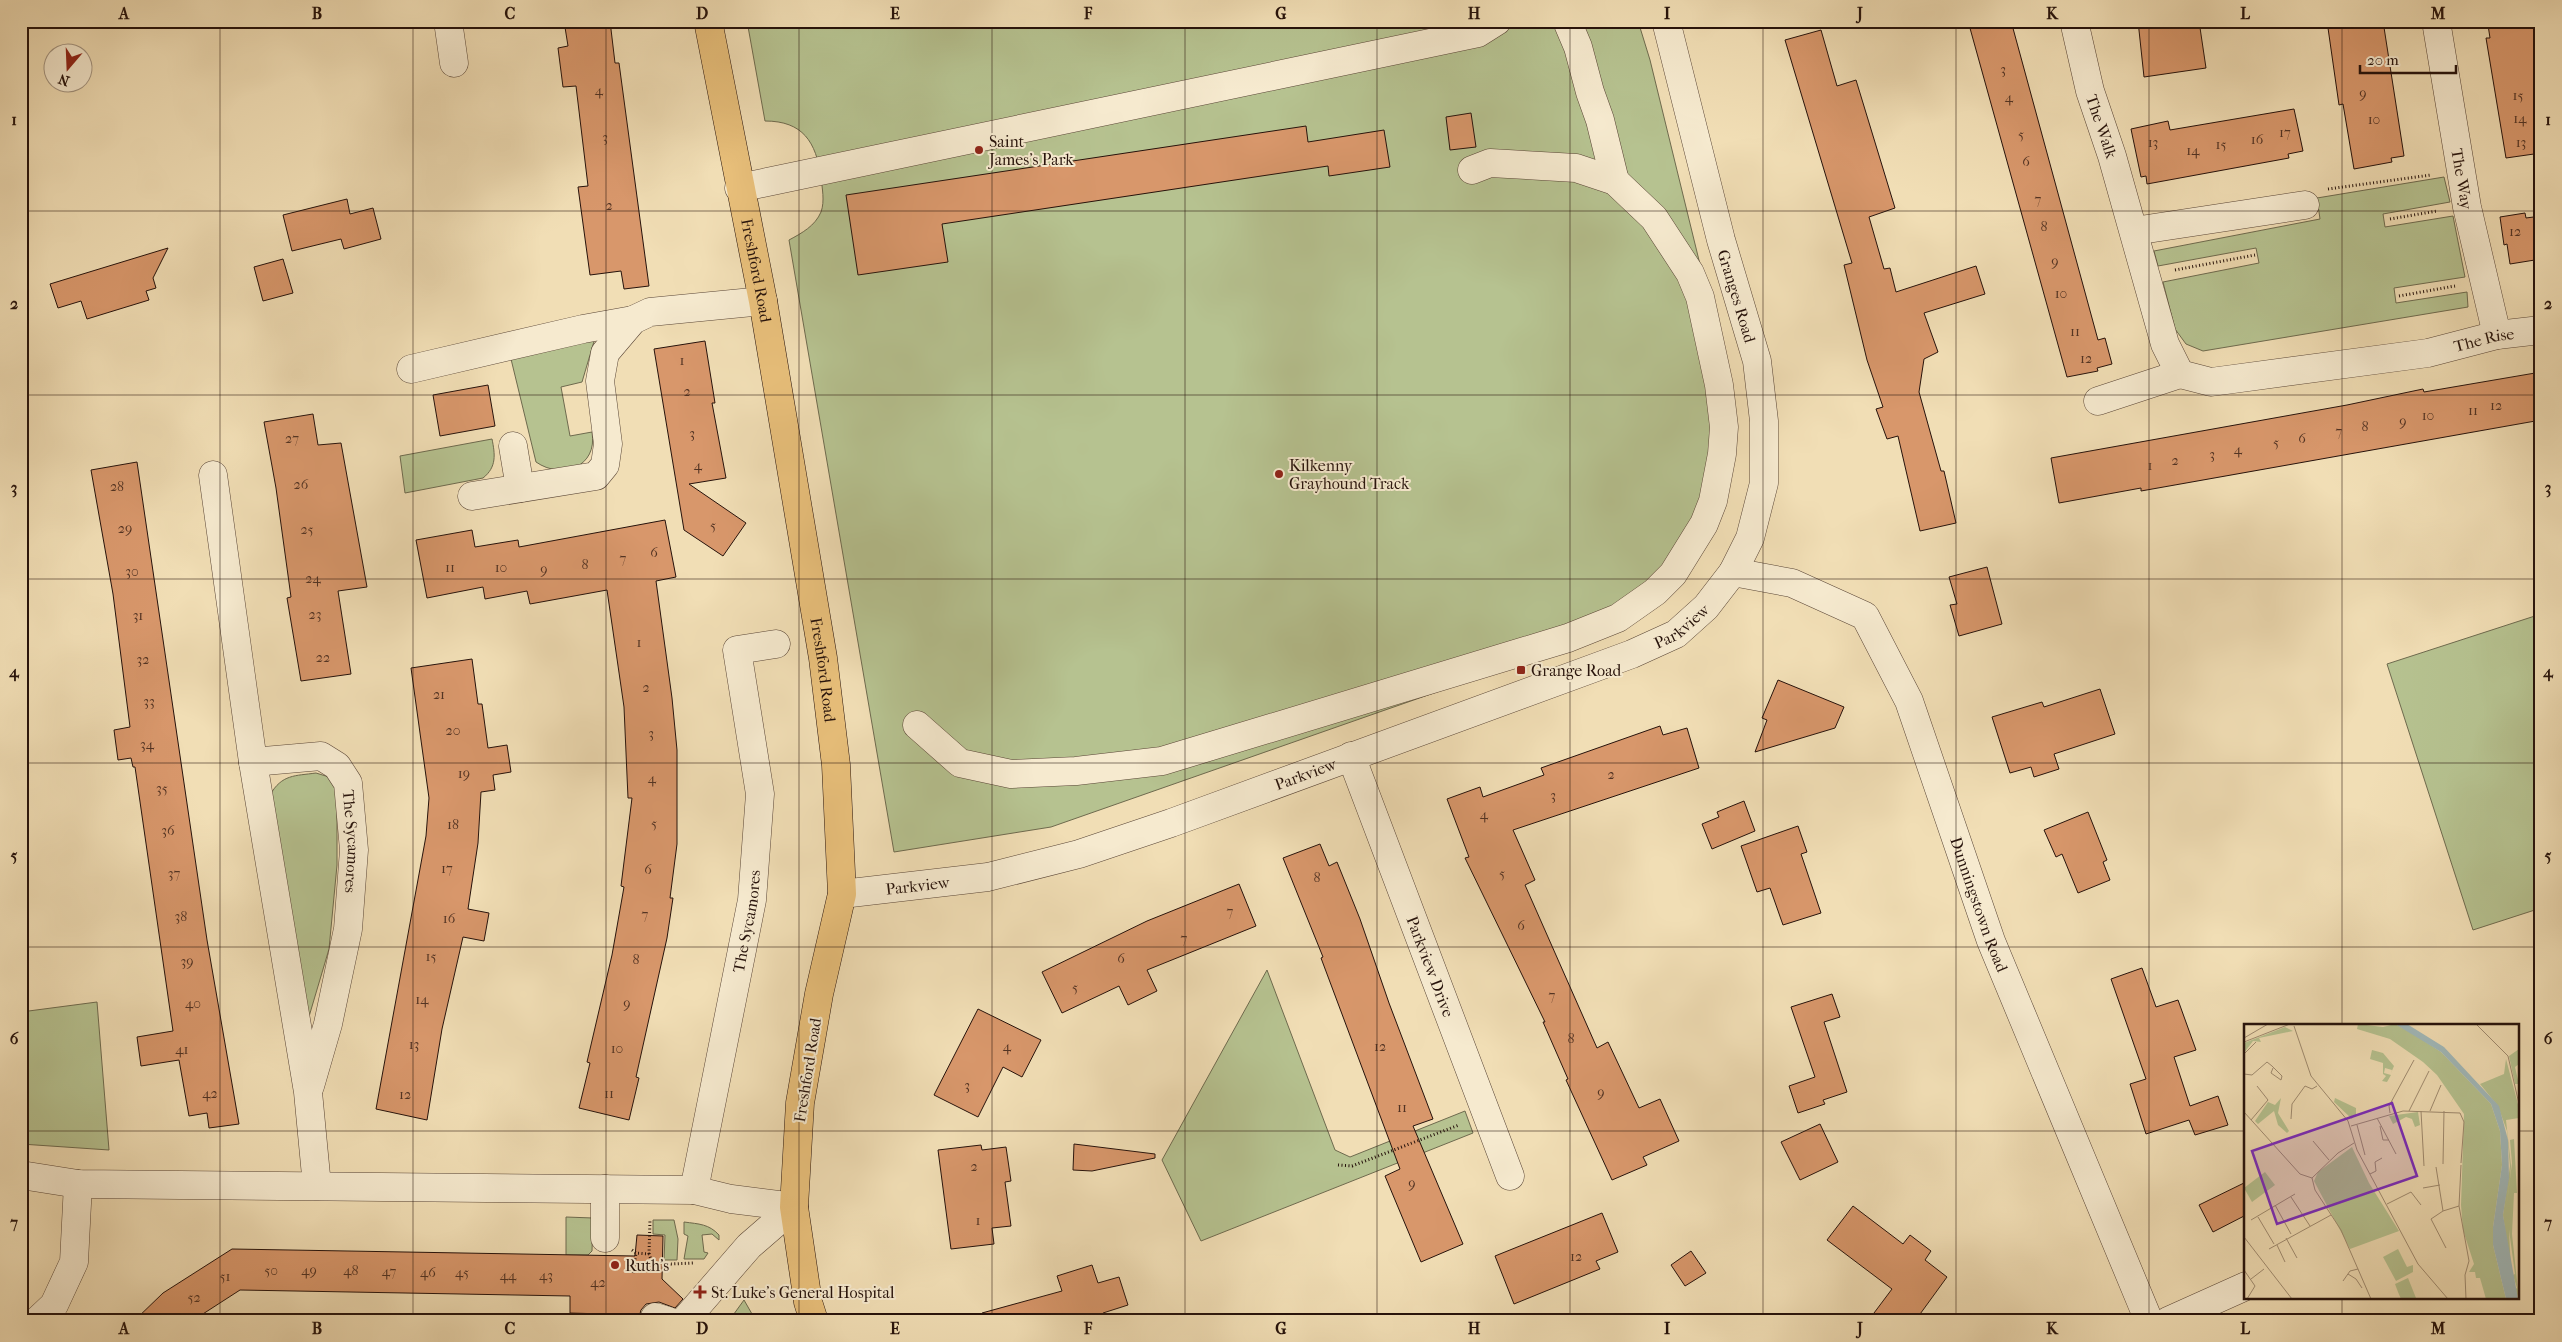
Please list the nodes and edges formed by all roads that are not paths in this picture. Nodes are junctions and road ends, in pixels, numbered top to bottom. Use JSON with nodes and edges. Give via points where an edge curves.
{"nodes":[{"id":1,"x":448,"y":21,"type":"edge"},
{"id":2,"x":708,"y":21,"type":"edge"},
{"id":3,"x":1497,"y":21,"type":"edge"},
{"id":4,"x":1567,"y":21,"type":"edge"},
{"id":5,"x":1666,"y":21,"type":"edge"},
{"id":6,"x":2074,"y":21,"type":"edge"},
{"id":7,"x":2436,"y":21,"type":"edge"},
{"id":8,"x":454,"y":63,"type":"dead end"},
{"id":9,"x":1472,"y":170,"type":"dead end"},
{"id":10,"x":1615,"y":181,"type":"junction"},
{"id":11,"x":739,"y":188,"type":"junction"},
{"id":12,"x":2305,"y":205,"type":"road end"},
{"id":13,"x":2134,"y":231,"type":"junction"},
{"id":14,"x":763,"y":301,"type":"junction"},
{"id":15,"x":633,"y":320,"type":"junction"},
{"id":16,"x":2541,"y":330,"type":"edge"},
{"id":17,"x":2497,"y":335,"type":"junction"},
{"id":18,"x":411,"y":368,"type":"dead end"},
{"id":19,"x":2180,"y":374,"type":"junction"},
{"id":20,"x":2098,"y":401,"type":"dead end"},
{"id":21,"x":513,"y":446,"type":"dead end"},
{"id":22,"x":213,"y":475,"type":"dead end"},
{"id":23,"x":520,"y":488,"type":"junction"},
{"id":24,"x":472,"y":496,"type":"dead end"},
{"id":25,"x":1733,"y":572,"type":"junction"},
{"id":26,"x":776,"y":644,"type":"dead end"},
{"id":27,"x":917,"y":725,"type":"dead end"},
{"id":28,"x":1351,"y":756,"type":"junction"},
{"id":29,"x":253,"y":762,"type":"junction"},
{"id":30,"x":842,"y":894,"type":"junction"},
{"id":31,"x":308,"y":1092,"type":"junction"},
{"id":32,"x":21,"y":1175,"type":"edge"},
{"id":33,"x":1510,"y":1176,"type":"dead end"},
{"id":34,"x":78,"y":1184,"type":"junction"},
{"id":35,"x":317,"y":1186,"type":"junction"},
{"id":36,"x":605,"y":1189,"type":"junction"},
{"id":37,"x":694,"y":1190,"type":"junction"},
{"id":38,"x":794,"y":1207,"type":"junction"},
{"id":39,"x":605,"y":1238,"type":"road end"},
{"id":40,"x":2244,"y":1287,"type":"edge"},
{"id":41,"x":37,"y":1321,"type":"edge"},
{"id":42,"x":652,"y":1321,"type":"edge"},
{"id":43,"x":668,"y":1321,"type":"edge"},
{"id":44,"x":684,"y":1321,"type":"edge"},
{"id":45,"x":814,"y":1321,"type":"edge"},
{"id":46,"x":2149,"y":1321,"type":"edge"},
{"id":47,"x":2168,"y":1321,"type":"edge"}],
"edges":[{"from":1,"to":8,"type":"street"},
{"from":2,"to":11,"type":"main road","name":"Freshford Road"},
{"from":3,"to":11,"type":"street","via":[[1478,33]]},
{"from":4,"to":10,"type":"street","via":[[1600,120]]},
{"from":5,"to":25,"type":"street","name":"Granges Road","via":[[1721,240],[1757,361],[1763,412],[1764,483],[1750,538]]},
{"from":6,"to":13,"type":"street","name":"The Walk","via":[[2090,91]]},
{"from":7,"to":17,"type":"street","name":"The Way","via":[[2467,206]]},
{"from":9,"to":10,"type":"street","via":[[1490,163],[1576,168]]},
{"from":10,"to":27,"type":"street","via":[[1654,218],[1690,273],[1700,297],[1724,427],[1713,501],[1704,524],[1673,574],[1655,592],[1618,618],[1568,638],[1162,761],[1076,771],[1011,774],[960,763]]},
{"from":11,"to":14,"type":"main road","name":"Freshford Road"},
{"from":12,"to":13,"type":"street"},
{"from":13,"to":19,"type":"street","name":"The Walk","via":[[2165,344]]},
{"from":14,"to":15,"type":"street","via":[[650,312]]},
{"from":14,"to":30,"type":"main road","name":"Freshford Road","via":[[823,658],[836,765]]},
{"from":15,"to":18,"type":"street"},
{"from":15,"to":23,"type":"street","via":[[605,353],[600,381],[608,444],[605,465],[596,476]]},
{"from":16,"to":17,"type":"street","name":"The Rise"},
{"from":17,"to":19,"type":"street","name":"The Rise","via":[[2428,353],[2212,382]]},
{"from":19,"to":20,"type":"street"},
{"from":21,"to":23,"type":"street"},
{"from":22,"to":29,"type":"street","name":"The Sycamores"},
{"from":23,"to":24,"type":"street"},
{"from":25,"to":28,"type":"street","name":"Parkview","via":[[1706,607],[1676,634],[1632,654]]},
{"from":25,"to":46,"type":"street","name":"Dunningstown Road","via":[[1792,583],[1865,616],[1909,701],[1991,941]]},
{"from":26,"to":37,"type":"street","name":"The Sycamores","via":[[737,650],[760,794],[752,900]]},
{"from":28,"to":30,"type":"street","name":"Parkview","via":[[1079,854],[988,877]]},
{"from":28,"to":33,"type":"street","name":"Parkview Drive"},
{"from":29,"to":31,"type":"street","name":"The Sycamores"},
{"from":29,"to":31,"type":"street","name":"The Sycamores","via":[[321,756],[337,766],[348,783],[354,850],[348,929],[328,1024]]},
{"from":30,"to":38,"type":"main road","name":"Freshford Road","via":[[819,994],[800,1103]]},
{"from":31,"to":35,"type":"street","name":"The Sycamores"},
{"from":32,"to":34,"type":"street"},
{"from":34,"to":35,"type":"street"},
{"from":34,"to":41,"type":"street","via":[[74,1262],[54,1306]]},
{"from":35,"to":36,"type":"street"},
{"from":36,"to":37,"type":"street"},
{"from":36,"to":39,"type":"street"},
{"from":37,"to":38,"type":"street","via":[[731,1199]]},
{"from":38,"to":44,"type":"street","via":[[749,1246]]},
{"from":38,"to":45,"type":"main road","name":"Freshford Road","via":[[808,1302]]},
{"from":40,"to":47,"type":"street"},
{"from":42,"to":43,"type":"street","via":[[655,1317]]}]}
